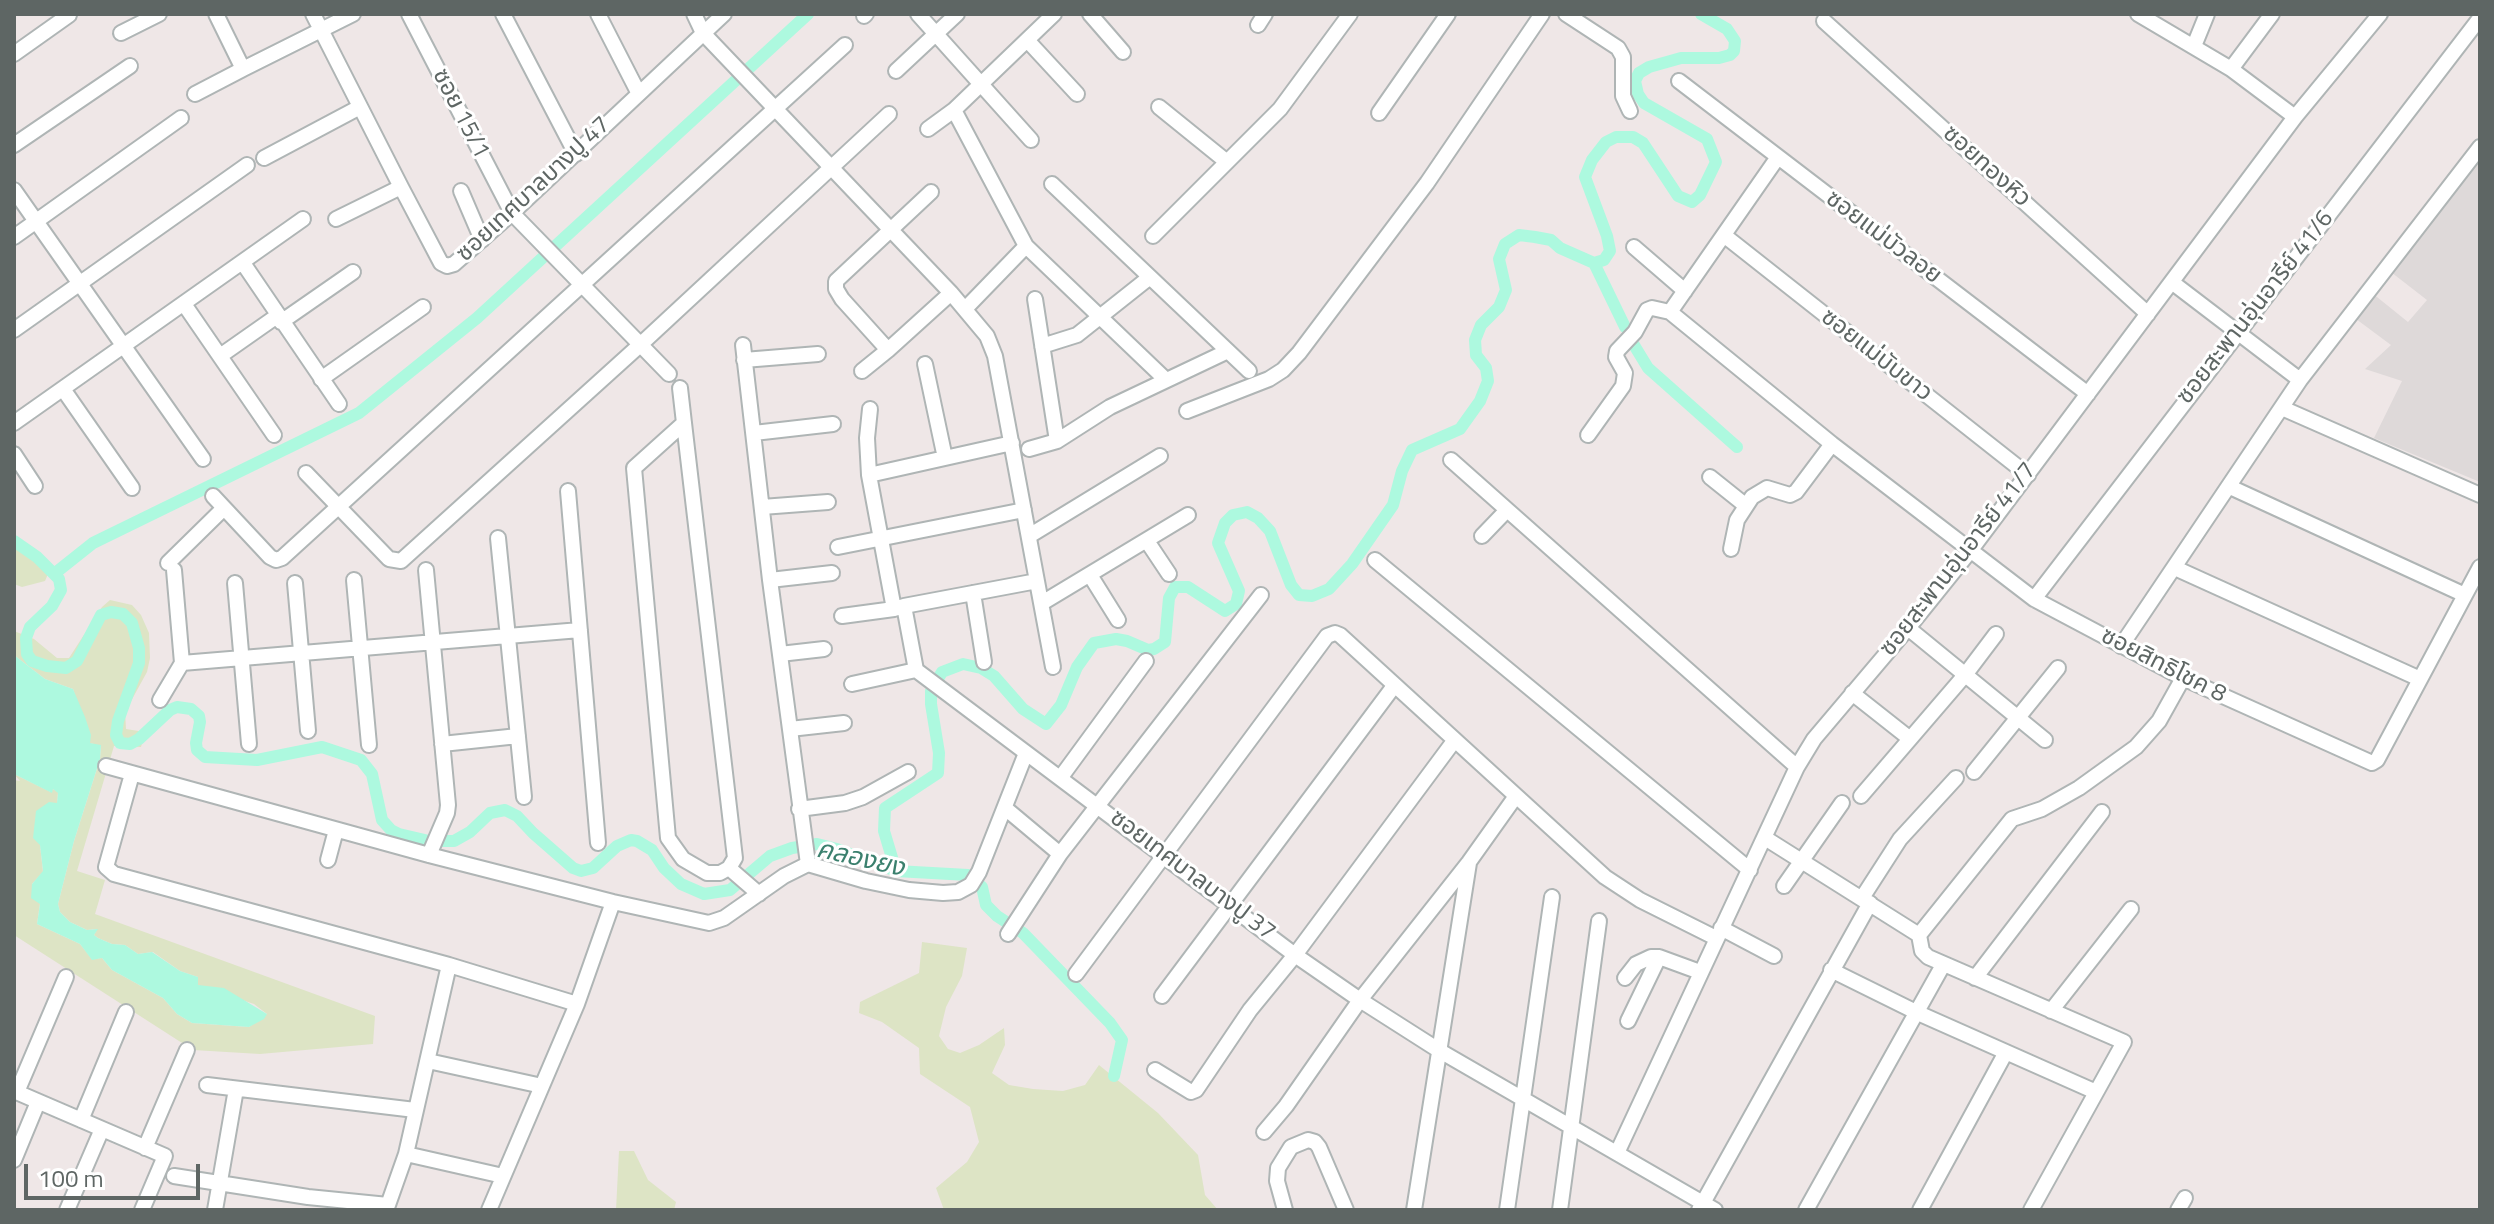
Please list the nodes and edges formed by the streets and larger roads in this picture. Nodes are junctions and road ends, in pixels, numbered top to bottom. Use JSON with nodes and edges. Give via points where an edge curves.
{"nodes":[{"id":1,"x":159,"y":14,"type":"edge"},
{"id":2,"x":216,"y":14,"type":"edge"},
{"id":3,"x":313,"y":14,"type":"edge"},
{"id":4,"x":353,"y":14,"type":"edge"},
{"id":5,"x":409,"y":14,"type":"edge"},
{"id":6,"x":503,"y":14,"type":"edge"},
{"id":7,"x":598,"y":14,"type":"edge"},
{"id":8,"x":694,"y":14,"type":"edge"},
{"id":9,"x":724,"y":14,"type":"edge"},
{"id":10,"x":918,"y":14,"type":"edge"},
{"id":11,"x":957,"y":14,"type":"edge"},
{"id":12,"x":1054,"y":14,"type":"edge"},
{"id":13,"x":1090,"y":14,"type":"edge"},
{"id":14,"x":1350,"y":14,"type":"edge"},
{"id":15,"x":1448,"y":14,"type":"edge"},
{"id":16,"x":1542,"y":14,"type":"edge"},
{"id":17,"x":1566,"y":14,"type":"edge"},
{"id":18,"x":2138,"y":14,"type":"edge"},
{"id":19,"x":2207,"y":14,"type":"edge"},
{"id":20,"x":2272,"y":14,"type":"edge"},
{"id":21,"x":2380,"y":14,"type":"edge"},
{"id":22,"x":69,"y":15,"type":"edge"},
{"id":23,"x":2480,"y":18,"type":"edge"},
{"id":24,"x":1824,"y":21,"type":"dead end"},
{"id":25,"x":321,"y":30,"type":"junction"},
{"id":26,"x":121,"y":33,"type":"dead end"},
{"id":27,"x":703,"y":33,"type":"junction"},
{"id":28,"x":935,"y":34,"type":"junction"},
{"id":29,"x":1027,"y":40,"type":"junction"},
{"id":30,"x":845,"y":45,"type":"dead end"},
{"id":31,"x":2194,"y":46,"type":"junction"},
{"id":32,"x":1123,"y":52,"type":"dead end"},
{"id":33,"x":14,"y":54,"type":"edge"},
{"id":34,"x":130,"y":66,"type":"dead end"},
{"id":35,"x":243,"y":69,"type":"junction"},
{"id":36,"x":2231,"y":69,"type":"junction"},
{"id":37,"x":896,"y":71,"type":"dead end"},
{"id":38,"x":1679,"y":81,"type":"dead end"},
{"id":39,"x":981,"y":84,"type":"junction"},
{"id":40,"x":638,"y":92,"type":"junction"},
{"id":41,"x":195,"y":94,"type":"dead end"},
{"id":42,"x":1077,"y":94,"type":"dead end"},
{"id":43,"x":360,"y":107,"type":"junction"},
{"id":44,"x":774,"y":107,"type":"junction"},
{"id":45,"x":1159,"y":107,"type":"dead end"},
{"id":46,"x":954,"y":110,"type":"junction"},
{"id":47,"x":1630,"y":111,"type":"dead end"},
{"id":48,"x":1379,"y":113,"type":"dead end"},
{"id":49,"x":889,"y":114,"type":"dead end"},
{"id":50,"x":2295,"y":117,"type":"junction"},
{"id":51,"x":181,"y":118,"type":"dead end"},
{"id":52,"x":928,"y":129,"type":"dead end"},
{"id":53,"x":1031,"y":140,"type":"dead end"},
{"id":54,"x":14,"y":145,"type":"edge"},
{"id":55,"x":2480,"y":147,"type":"edge"},
{"id":56,"x":576,"y":154,"type":"junction"},
{"id":57,"x":1778,"y":157,"type":"junction"},
{"id":58,"x":264,"y":158,"type":"dead end"},
{"id":59,"x":1227,"y":162,"type":"junction"},
{"id":60,"x":247,"y":165,"type":"dead end"},
{"id":61,"x":832,"y":167,"type":"junction"},
{"id":62,"x":1052,"y":184,"type":"dead end"},
{"id":63,"x":401,"y":187,"type":"junction"},
{"id":64,"x":14,"y":190,"type":"edge"},
{"id":65,"x":461,"y":191,"type":"dead end"},
{"id":66,"x":931,"y":192,"type":"dead end"},
{"id":67,"x":512,"y":213,"type":"junction"},
{"id":68,"x":303,"y":219,"type":"dead end"},
{"id":69,"x":336,"y":219,"type":"dead end"},
{"id":70,"x":36,"y":221,"type":"junction"},
{"id":71,"x":891,"y":230,"type":"junction"},
{"id":72,"x":1153,"y":236,"type":"dead end"},
{"id":73,"x":1725,"y":236,"type":"junction"},
{"id":74,"x":14,"y":237,"type":"edge"},
{"id":75,"x":482,"y":240,"type":"junction"},
{"id":76,"x":1026,"y":246,"type":"junction"},
{"id":77,"x":1634,"y":247,"type":"dead end"},
{"id":78,"x":243,"y":263,"type":"junction"},
{"id":79,"x":353,"y":272,"type":"dead end"},
{"id":80,"x":1150,"y":277,"type":"junction"},
{"id":81,"x":80,"y":283,"type":"junction"},
{"id":82,"x":2173,"y":283,"type":"junction"},
{"id":83,"x":580,"y":284,"type":"junction"},
{"id":84,"x":1685,"y":291,"type":"junction"},
{"id":85,"x":951,"y":293,"type":"junction"},
{"id":86,"x":1035,"y":299,"type":"dead end"},
{"id":87,"x":184,"y":304,"type":"junction"},
{"id":88,"x":423,"y":307,"type":"dead end"},
{"id":89,"x":965,"y":309,"type":"junction"},
{"id":90,"x":1670,"y":312,"type":"junction"},
{"id":91,"x":2148,"y":314,"type":"junction"},
{"id":92,"x":1101,"y":318,"type":"junction"},
{"id":93,"x":279,"y":319,"type":"junction"},
{"id":94,"x":14,"y":330,"type":"edge"},
{"id":95,"x":2237,"y":332,"type":"junction"},
{"id":96,"x":640,"y":345,"type":"junction"},
{"id":97,"x":124,"y":346,"type":"junction"},
{"id":98,"x":1042,"y":346,"type":"junction"},
{"id":99,"x":888,"y":350,"type":"junction"},
{"id":100,"x":1228,"y":351,"type":"junction"},
{"id":101,"x":818,"y":354,"type":"dead end"},
{"id":102,"x":220,"y":356,"type":"junction"},
{"id":103,"x":925,"y":364,"type":"dead end"},
{"id":104,"x":862,"y":371,"type":"dead end"},
{"id":105,"x":1249,"y":371,"type":"dead end"},
{"id":106,"x":669,"y":374,"type":"dead end"},
{"id":107,"x":321,"y":379,"type":"junction"},
{"id":108,"x":1165,"y":379,"type":"junction"},
{"id":109,"x":2300,"y":380,"type":"junction"},
{"id":110,"x":680,"y":388,"type":"dead end"},
{"id":111,"x":63,"y":389,"type":"junction"},
{"id":112,"x":2088,"y":394,"type":"junction"},
{"id":113,"x":339,"y":404,"type":"dead end"},
{"id":114,"x":2282,"y":408,"type":"junction"},
{"id":115,"x":870,"y":409,"type":"dead end"},
{"id":116,"x":1187,"y":411,"type":"dead end"},
{"id":117,"x":14,"y":423,"type":"edge"},
{"id":118,"x":684,"y":423,"type":"junction"},
{"id":119,"x":833,"y":424,"type":"dead end"},
{"id":120,"x":754,"y":433,"type":"junction"},
{"id":121,"x":274,"y":435,"type":"dead end"},
{"id":122,"x":1588,"y":435,"type":"dead end"},
{"id":123,"x":1057,"y":441,"type":"junction"},
{"id":124,"x":1012,"y":443,"type":"junction"},
{"id":125,"x":1832,"y":444,"type":"junction"},
{"id":126,"x":1029,"y":449,"type":"dead end"},
{"id":127,"x":14,"y":454,"type":"edge"},
{"id":128,"x":1160,"y":456,"type":"dead end"},
{"id":129,"x":945,"y":458,"type":"junction"},
{"id":130,"x":203,"y":459,"type":"dead end"},
{"id":131,"x":1451,"y":460,"type":"dead end"},
{"id":132,"x":306,"y":473,"type":"dead end"},
{"id":133,"x":869,"y":475,"type":"junction"},
{"id":134,"x":2028,"y":475,"type":"junction"},
{"id":135,"x":1710,"y":477,"type":"dead end"},
{"id":136,"x":35,"y":486,"type":"dead end"},
{"id":137,"x":2230,"y":487,"type":"junction"},
{"id":138,"x":132,"y":488,"type":"dead end"},
{"id":139,"x":568,"y":491,"type":"dead end"},
{"id":140,"x":2480,"y":495,"type":"edge"},
{"id":141,"x":213,"y":496,"type":"dead end"},
{"id":142,"x":828,"y":502,"type":"dead end"},
{"id":143,"x":1745,"y":505,"type":"junction"},
{"id":144,"x":338,"y":506,"type":"junction"},
{"id":145,"x":762,"y":507,"type":"junction"},
{"id":146,"x":224,"y":508,"type":"junction"},
{"id":147,"x":1024,"y":510,"type":"junction"},
{"id":148,"x":1507,"y":510,"type":"junction"},
{"id":149,"x":1188,"y":515,"type":"dead end"},
{"id":150,"x":1029,"y":536,"type":"junction"},
{"id":151,"x":1482,"y":536,"type":"dead end"},
{"id":152,"x":498,"y":538,"type":"dead end"},
{"id":153,"x":881,"y":540,"type":"junction"},
{"id":154,"x":1147,"y":541,"type":"junction"},
{"id":155,"x":838,"y":547,"type":"dead end"},
{"id":156,"x":1731,"y":549,"type":"dead end"},
{"id":157,"x":1970,"y":551,"type":"junction"},
{"id":158,"x":1375,"y":560,"type":"dead end"},
{"id":159,"x":2480,"y":567,"type":"edge"},
{"id":160,"x":2175,"y":568,"type":"junction"},
{"id":161,"x":426,"y":570,"type":"dead end"},
{"id":162,"x":832,"y":573,"type":"dead end"},
{"id":163,"x":1169,"y":574,"type":"dead end"},
{"id":164,"x":1090,"y":575,"type":"junction"},
{"id":165,"x":354,"y":580,"type":"dead end"},
{"id":166,"x":770,"y":580,"type":"junction"},
{"id":167,"x":1037,"y":581,"type":"junction"},
{"id":168,"x":235,"y":583,"type":"dead end"},
{"id":169,"x":295,"y":583,"type":"dead end"},
{"id":170,"x":973,"y":593,"type":"junction"},
{"id":171,"x":1261,"y":595,"type":"dead end"},
{"id":172,"x":2465,"y":595,"type":"junction"},
{"id":173,"x":2034,"y":599,"type":"junction"},
{"id":174,"x":1042,"y":603,"type":"junction"},
{"id":175,"x":899,"y":608,"type":"junction"},
{"id":176,"x":842,"y":616,"type":"dead end"},
{"id":177,"x":1118,"y":620,"type":"dead end"},
{"id":178,"x":1908,"y":628,"type":"junction"},
{"id":179,"x":580,"y":630,"type":"junction"},
{"id":180,"x":1996,"y":634,"type":"dead end"},
{"id":181,"x":508,"y":637,"type":"junction"},
{"id":182,"x":433,"y":643,"type":"junction"},
{"id":183,"x":2121,"y":646,"type":"junction"},
{"id":184,"x":824,"y":649,"type":"dead end"},
{"id":185,"x":360,"y":650,"type":"junction"},
{"id":186,"x":780,"y":654,"type":"junction"},
{"id":187,"x":301,"y":655,"type":"junction"},
{"id":188,"x":242,"y":660,"type":"junction"},
{"id":189,"x":1146,"y":661,"type":"dead end"},
{"id":190,"x":984,"y":662,"type":"dead end"},
{"id":191,"x":182,"y":663,"type":"junction"},
{"id":192,"x":1053,"y":667,"type":"dead end"},
{"id":193,"x":2058,"y":668,"type":"dead end"},
{"id":194,"x":916,"y":670,"type":"junction"},
{"id":195,"x":1965,"y":675,"type":"junction"},
{"id":196,"x":2183,"y":678,"type":"junction"},
{"id":197,"x":2420,"y":679,"type":"junction"},
{"id":198,"x":852,"y":684,"type":"dead end"},
{"id":199,"x":1394,"y":686,"type":"junction"},
{"id":200,"x":1852,"y":693,"type":"junction"},
{"id":201,"x":160,"y":700,"type":"dead end"},
{"id":202,"x":2018,"y":718,"type":"junction"},
{"id":203,"x":844,"y":723,"type":"dead end"},
{"id":204,"x":790,"y":729,"type":"junction"},
{"id":205,"x":308,"y":731,"type":"dead end"},
{"id":206,"x":518,"y":736,"type":"junction"},
{"id":207,"x":1909,"y":738,"type":"junction"},
{"id":208,"x":2045,"y":740,"type":"dead end"},
{"id":209,"x":1454,"y":741,"type":"junction"},
{"id":210,"x":249,"y":744,"type":"dead end"},
{"id":211,"x":442,"y":744,"type":"junction"},
{"id":212,"x":369,"y":745,"type":"dead end"},
{"id":213,"x":1026,"y":753,"type":"junction"},
{"id":214,"x":106,"y":766,"type":"dead end"},
{"id":215,"x":1797,"y":767,"type":"junction"},
{"id":216,"x":908,"y":772,"type":"dead end"},
{"id":217,"x":1974,"y":772,"type":"dead end"},
{"id":218,"x":132,"y":774,"type":"junction"},
{"id":219,"x":1061,"y":777,"type":"junction"},
{"id":220,"x":1956,"y":778,"type":"dead end"},
{"id":221,"x":1516,"y":796,"type":"junction"},
{"id":222,"x":1861,"y":796,"type":"dead end"},
{"id":223,"x":524,"y":797,"type":"dead end"},
{"id":224,"x":1842,"y":803,"type":"dead end"},
{"id":225,"x":1097,"y":805,"type":"junction"},
{"id":226,"x":1005,"y":808,"type":"junction"},
{"id":227,"x":799,"y":809,"type":"junction"},
{"id":228,"x":2102,"y":812,"type":"dead end"},
{"id":229,"x":336,"y":830,"type":"junction"},
{"id":230,"x":1765,"y":838,"type":"junction"},
{"id":231,"x":598,"y":843,"type":"dead end"},
{"id":232,"x":430,"y":852,"type":"junction"},
{"id":233,"x":1060,"y":854,"type":"junction"},
{"id":234,"x":806,"y":855,"type":"junction"},
{"id":235,"x":1165,"y":855,"type":"junction"},
{"id":236,"x":328,"y":860,"type":"dead end"},
{"id":237,"x":1801,"y":860,"type":"junction"},
{"id":238,"x":1469,"y":862,"type":"junction"},
{"id":239,"x":1750,"y":870,"type":"junction"},
{"id":240,"x":738,"y":877,"type":"junction"},
{"id":241,"x":1784,"y":886,"type":"dead end"},
{"id":242,"x":759,"y":894,"type":"junction"},
{"id":243,"x":1552,"y":897,"type":"dead end"},
{"id":244,"x":1866,"y":901,"type":"junction"},
{"id":245,"x":613,"y":902,"type":"junction"},
{"id":246,"x":1231,"y":904,"type":"junction"},
{"id":247,"x":2131,"y":909,"type":"dead end"},
{"id":248,"x":1599,"y":921,"type":"dead end"},
{"id":249,"x":1011,"y":929,"type":"dead end"},
{"id":250,"x":1719,"y":933,"type":"junction"},
{"id":251,"x":1919,"y":935,"type":"junction"},
{"id":252,"x":1295,"y":955,"type":"junction"},
{"id":253,"x":1774,"y":956,"type":"dead end"},
{"id":254,"x":1659,"y":957,"type":"junction"},
{"id":255,"x":449,"y":965,"type":"junction"},
{"id":256,"x":1943,"y":965,"type":"junction"},
{"id":257,"x":1831,"y":970,"type":"junction"},
{"id":258,"x":1700,"y":972,"type":"junction"},
{"id":259,"x":1076,"y":974,"type":"dead end"},
{"id":260,"x":66,"y":977,"type":"dead end"},
{"id":261,"x":1625,"y":978,"type":"dead end"},
{"id":262,"x":1975,"y":978,"type":"junction"},
{"id":263,"x":1162,"y":996,"type":"dead end"},
{"id":264,"x":1360,"y":1000,"type":"junction"},
{"id":265,"x":577,"y":1004,"type":"junction"},
{"id":266,"x":2051,"y":1011,"type":"junction"},
{"id":267,"x":126,"y":1012,"type":"dead end"},
{"id":268,"x":1918,"y":1013,"type":"junction"},
{"id":269,"x":1628,"y":1021,"type":"dead end"},
{"id":270,"x":187,"y":1050,"type":"dead end"},
{"id":271,"x":1440,"y":1051,"type":"junction"},
{"id":272,"x":2006,"y":1052,"type":"junction"},
{"id":273,"x":428,"y":1061,"type":"junction"},
{"id":274,"x":1155,"y":1070,"type":"dead end"},
{"id":275,"x":207,"y":1085,"type":"dead end"},
{"id":276,"x":542,"y":1086,"type":"junction"},
{"id":277,"x":236,"y":1089,"type":"junction"},
{"id":278,"x":16,"y":1092,"type":"edge"},
{"id":279,"x":2096,"y":1092,"type":"junction"},
{"id":280,"x":1522,"y":1099,"type":"junction"},
{"id":281,"x":38,"y":1102,"type":"junction"},
{"id":282,"x":415,"y":1110,"type":"junction"},
{"id":283,"x":81,"y":1120,"type":"junction"},
{"id":284,"x":1571,"y":1125,"type":"junction"},
{"id":285,"x":102,"y":1129,"type":"junction"},
{"id":286,"x":1264,"y":1132,"type":"dead end"},
{"id":287,"x":145,"y":1148,"type":"junction"},
{"id":288,"x":1617,"y":1153,"type":"junction"},
{"id":289,"x":406,"y":1154,"type":"junction"},
{"id":290,"x":14,"y":1160,"type":"edge"},
{"id":291,"x":174,"y":1176,"type":"dead end"},
{"id":292,"x":503,"y":1176,"type":"junction"},
{"id":293,"x":220,"y":1182,"type":"junction"},
{"id":294,"x":388,"y":1207,"type":"edge"},
{"id":295,"x":1705,"y":1208,"type":"edge"},
{"id":296,"x":67,"y":1210,"type":"edge"},
{"id":297,"x":142,"y":1210,"type":"edge"},
{"id":298,"x":215,"y":1210,"type":"edge"},
{"id":299,"x":489,"y":1210,"type":"edge"},
{"id":300,"x":1285,"y":1210,"type":"edge"},
{"id":301,"x":1346,"y":1210,"type":"edge"},
{"id":302,"x":1414,"y":1210,"type":"edge"},
{"id":303,"x":1507,"y":1210,"type":"edge"},
{"id":304,"x":1560,"y":1210,"type":"edge"},
{"id":305,"x":1806,"y":1210,"type":"edge"},
{"id":306,"x":1920,"y":1210,"type":"edge"},
{"id":307,"x":2031,"y":1210,"type":"edge"}],
"edges":[{"from":1,"to":26,"type":"street"},
{"from":2,"to":35,"type":"street"},
{"from":3,"to":25,"type":"street","name":"ซอยเทศบาลบางปู 47"},
{"from":4,"to":25,"type":"street"},
{"from":5,"to":67,"type":"street","name":"ซอย 15/1"},
{"from":6,"to":56,"type":"street"},
{"from":7,"to":40,"type":"street"},
{"from":8,"to":27,"type":"street"},
{"from":9,"to":27,"type":"street","name":"ซอยเทศบาลบางปู 47"},
{"from":10,"to":28,"type":"street"},
{"from":11,"to":28,"type":"street"},
{"from":12,"to":29,"type":"street"},
{"from":13,"to":32,"type":"street"},
{"from":14,"to":59,"type":"street","via":[[1280,109]]},
{"from":15,"to":48,"type":"street"},
{"from":16,"to":116,"type":"street","via":[[1427,183],[1299,353],[1269,379]]},
{"from":17,"to":47,"type":"street","via":[[1618,48],[1623,57],[1623,96]]},
{"from":18,"to":31,"type":"street"},
{"from":19,"to":31,"type":"street"},
{"from":20,"to":36,"type":"street"},
{"from":21,"to":50,"type":"street","name":"ซอยสะพานอุ่นอารีย์ 41/7"},
{"from":22,"to":33,"type":"street"},
{"from":23,"to":95,"type":"street","name":"ซอยสะพานอุ่นอารีย์ 41/6"},
{"from":24,"to":91,"type":"street","name":"ซอยทองหิว"},
{"from":25,"to":35,"type":"street"},
{"from":25,"to":43,"type":"street","name":"ซอยเทศบาลบางปู 47"},
{"from":27,"to":40,"type":"street","name":"ซอยเทศบาลบางปู 47"},
{"from":27,"to":44,"type":"street"},
{"from":28,"to":37,"type":"street"},
{"from":28,"to":39,"type":"street"},
{"from":29,"to":39,"type":"street"},
{"from":29,"to":42,"type":"street"},
{"from":30,"to":44,"type":"street"},
{"from":31,"to":36,"type":"street"},
{"from":34,"to":54,"type":"street"},
{"from":35,"to":41,"type":"street"},
{"from":36,"to":50,"type":"street"},
{"from":38,"to":57,"type":"street","name":"ซอยแม่บัวลอย"},
{"from":39,"to":46,"type":"street"},
{"from":39,"to":53,"type":"street"},
{"from":40,"to":56,"type":"street","name":"ซอยเทศบาลบางปู 47"},
{"from":43,"to":58,"type":"street"},
{"from":43,"to":63,"type":"street","name":"ซอยเทศบาลบางปู 47"},
{"from":44,"to":61,"type":"street"},
{"from":44,"to":83,"type":"street"},
{"from":45,"to":59,"type":"street"},
{"from":46,"to":52,"type":"street"},
{"from":46,"to":76,"type":"street"},
{"from":49,"to":61,"type":"street"},
{"from":50,"to":82,"type":"street","name":"ซอยสะพานอุ่นอารีย์ 41/7"},
{"from":51,"to":70,"type":"street"},
{"from":55,"to":109,"type":"street"},
{"from":56,"to":67,"type":"street","name":"ซอยเทศบาลบางปู 47"},
{"from":57,"to":73,"type":"street"},
{"from":57,"to":112,"type":"street","name":"ซอยแม่บัวลอย"},
{"from":59,"to":72,"type":"street"},
{"from":60,"to":81,"type":"street"},
{"from":61,"to":71,"type":"street"},
{"from":61,"to":96,"type":"street"},
{"from":62,"to":80,"type":"street"},
{"from":63,"to":69,"type":"street"},
{"from":63,"to":75,"type":"street","name":"ซอยเทศบาลบางปู 47","via":[[441,263],[454,264]]},
{"from":64,"to":70,"type":"street"},
{"from":65,"to":75,"type":"street"},
{"from":66,"to":71,"type":"street"},
{"from":67,"to":75,"type":"street","name":"ซอยเทศบาลบางปู 47"},
{"from":67,"to":83,"type":"street","name":"ซอย 15/1"},
{"from":68,"to":78,"type":"street"},
{"from":70,"to":74,"type":"street"},
{"from":70,"to":81,"type":"street"},
{"from":71,"to":85,"type":"street"},
{"from":71,"to":99,"type":"street","via":[[836,281],[842,299]]},
{"from":73,"to":84,"type":"street"},
{"from":73,"to":134,"type":"street","name":"ซอยแม่บับขาว"},
{"from":76,"to":89,"type":"street"},
{"from":76,"to":92,"type":"street"},
{"from":77,"to":84,"type":"street"},
{"from":78,"to":87,"type":"street"},
{"from":78,"to":93,"type":"street"},
{"from":79,"to":93,"type":"street"},
{"from":80,"to":92,"type":"street"},
{"from":80,"to":100,"type":"street"},
{"from":81,"to":94,"type":"street"},
{"from":81,"to":97,"type":"street"},
{"from":82,"to":91,"type":"street","name":"ซอยสะพานอุ่นอารีย์ 41/7"},
{"from":82,"to":95,"type":"street"},
{"from":83,"to":96,"type":"street","name":"ซอย 15/1"},
{"from":83,"to":144,"type":"street"},
{"from":84,"to":90,"type":"street"},
{"from":85,"to":89,"type":"street"},
{"from":85,"to":99,"type":"street"},
{"from":86,"to":98,"type":"street"},
{"from":87,"to":97,"type":"street"},
{"from":87,"to":102,"type":"street"},
{"from":88,"to":107,"type":"street"},
{"from":89,"to":124,"type":"street","via":[[987,336],[995,356]]},
{"from":90,"to":122,"type":"street","via":[[1647,310],[1617,351],[1625,373],[1623,386]]},
{"from":90,"to":125,"type":"street","name":"ซอยสิทธิโชค 8"},
{"from":91,"to":112,"type":"street","name":"ซอยสะพานอุ่นอารีย์ 41/7"},
{"from":92,"to":98,"type":"street","via":[[1077,335]]},
{"from":92,"to":108,"type":"street"},
{"from":93,"to":102,"type":"street"},
{"from":93,"to":107,"type":"street"},
{"from":95,"to":109,"type":"street"},
{"from":95,"to":173,"type":"street","name":"ซอยสะพานอุ่นอารีย์ 41/6"},
{"from":96,"to":106,"type":"street","name":"ซอย 15/1"},
{"from":96,"to":144,"type":"street","via":[[401,561],[389,559]]},
{"from":97,"to":111,"type":"street"},
{"from":97,"to":130,"type":"street"},
{"from":98,"to":123,"type":"street"},
{"from":99,"to":104,"type":"street"},
{"from":100,"to":105,"type":"street"},
{"from":100,"to":108,"type":"street"},
{"from":101,"to":120,"type":"street","via":[[744,353]]},
{"from":102,"to":121,"type":"street"},
{"from":103,"to":129,"type":"street"},
{"from":107,"to":113,"type":"street"},
{"from":108,"to":123,"type":"street"},
{"from":109,"to":114,"type":"street"},
{"from":110,"to":118,"type":"street"},
{"from":111,"to":117,"type":"street"},
{"from":111,"to":138,"type":"street"},
{"from":112,"to":134,"type":"street","name":"ซอยสะพานอุ่นอารีย์ 41/7"},
{"from":114,"to":137,"type":"street"},
{"from":114,"to":140,"type":"street"},
{"from":115,"to":133,"type":"street"},
{"from":118,"to":240,"type":"street"},
{"from":118,"to":240,"type":"street","via":[[634,468],[668,838],[683,859],[707,873]]},
{"from":119,"to":120,"type":"street"},
{"from":120,"to":145,"type":"street"},
{"from":123,"to":126,"type":"street"},
{"from":124,"to":129,"type":"street"},
{"from":124,"to":147,"type":"street"},
{"from":125,"to":143,"type":"street","via":[[1796,492],[1767,488]]},
{"from":125,"to":157,"type":"street","name":"ซอยสิทธิโชค 8"},
{"from":127,"to":136,"type":"street"},
{"from":128,"to":150,"type":"street"},
{"from":129,"to":133,"type":"street"},
{"from":131,"to":148,"type":"street"},
{"from":132,"to":144,"type":"street"},
{"from":133,"to":153,"type":"street"},
{"from":134,"to":157,"type":"street","name":"ซอยสะพานอุ่นอารีย์ 41/7"},
{"from":135,"to":143,"type":"street"},
{"from":137,"to":160,"type":"street"},
{"from":137,"to":172,"type":"street"},
{"from":139,"to":179,"type":"street"},
{"from":141,"to":146,"type":"street"},
{"from":142,"to":145,"type":"street"},
{"from":143,"to":156,"type":"street"},
{"from":144,"to":146,"type":"street","via":[[276,560]]},
{"from":145,"to":166,"type":"street"},
{"from":146,"to":191,"type":"street","via":[[171,567]]},
{"from":147,"to":150,"type":"street"},
{"from":147,"to":153,"type":"street"},
{"from":148,"to":151,"type":"street"},
{"from":148,"to":215,"type":"street"},
{"from":149,"to":154,"type":"street"},
{"from":150,"to":167,"type":"street"},
{"from":152,"to":181,"type":"street"},
{"from":153,"to":155,"type":"street"},
{"from":153,"to":175,"type":"street"},
{"from":154,"to":163,"type":"street"},
{"from":154,"to":164,"type":"street"},
{"from":157,"to":173,"type":"street","name":"ซอยสิทธิโชค 8"},
{"from":157,"to":178,"type":"street","name":"ซอยสะพานอุ่นอารีย์ 41/7"},
{"from":158,"to":239,"type":"street"},
{"from":159,"to":172,"type":"street"},
{"from":160,"to":183,"type":"street"},
{"from":160,"to":197,"type":"street"},
{"from":161,"to":182,"type":"street"},
{"from":162,"to":166,"type":"street"},
{"from":164,"to":174,"type":"street"},
{"from":164,"to":177,"type":"street"},
{"from":165,"to":185,"type":"street"},
{"from":166,"to":186,"type":"street"},
{"from":167,"to":170,"type":"street"},
{"from":167,"to":174,"type":"street"},
{"from":168,"to":188,"type":"street"},
{"from":169,"to":187,"type":"street"},
{"from":170,"to":175,"type":"street"},
{"from":170,"to":190,"type":"street"},
{"from":171,"to":225,"type":"street"},
{"from":172,"to":197,"type":"street"},
{"from":173,"to":183,"type":"street","name":"ซอยสิทธิโชค 8"},
{"from":174,"to":192,"type":"street"},
{"from":175,"to":176,"type":"street"},
{"from":175,"to":194,"type":"street"},
{"from":178,"to":195,"type":"street"},
{"from":178,"to":200,"type":"street","name":"ซอยสะพานอุ่นอารีย์ 41/7"},
{"from":179,"to":181,"type":"street"},
{"from":179,"to":231,"type":"street"},
{"from":180,"to":195,"type":"street"},
{"from":181,"to":182,"type":"street"},
{"from":181,"to":206,"type":"street"},
{"from":182,"to":185,"type":"street"},
{"from":182,"to":211,"type":"street"},
{"from":183,"to":196,"type":"street","name":"ซอยสิทธิโชค 8"},
{"from":184,"to":186,"type":"street"},
{"from":185,"to":187,"type":"street"},
{"from":185,"to":212,"type":"street"},
{"from":186,"to":204,"type":"street"},
{"from":187,"to":188,"type":"street"},
{"from":187,"to":205,"type":"street"},
{"from":188,"to":191,"type":"street"},
{"from":188,"to":210,"type":"street"},
{"from":189,"to":219,"type":"street"},
{"from":191,"to":201,"type":"street"},
{"from":193,"to":202,"type":"street"},
{"from":194,"to":198,"type":"street"},
{"from":194,"to":213,"type":"street","name":"ซอยเทศบาลบางปู 37"},
{"from":195,"to":202,"type":"street"},
{"from":195,"to":207,"type":"street"},
{"from":196,"to":197,"type":"street","name":"ซอยสิทธิโชค 8","via":[[2372,763]]},
{"from":196,"to":251,"type":"street","via":[[2159,721],[2136,747],[2079,788],[2012,819]]},
{"from":199,"to":209,"type":"street"},
{"from":199,"to":235,"type":"street","via":[[1340,635],[1327,636]]},
{"from":199,"to":246,"type":"street"},
{"from":200,"to":207,"type":"street"},
{"from":200,"to":215,"type":"street","name":"ซอยสะพานอุ่นอารีย์ 41/7"},
{"from":202,"to":208,"type":"street"},
{"from":202,"to":217,"type":"street"},
{"from":203,"to":204,"type":"street"},
{"from":204,"to":227,"type":"street"},
{"from":206,"to":211,"type":"street"},
{"from":206,"to":223,"type":"street"},
{"from":207,"to":222,"type":"street"},
{"from":209,"to":221,"type":"street"},
{"from":209,"to":252,"type":"street"},
{"from":211,"to":232,"type":"street","via":[[448,805]]},
{"from":213,"to":219,"type":"street","name":"ซอยเทศบาลบางปู 37"},
{"from":213,"to":226,"type":"street"},
{"from":214,"to":218,"type":"street"},
{"from":215,"to":230,"type":"street","name":"ซอยสะพานอุ่นอารีย์ 41/7"},
{"from":216,"to":227,"type":"street","via":[[854,800]]},
{"from":218,"to":229,"type":"street"},
{"from":218,"to":255,"type":"street","via":[[108,870]]},
{"from":219,"to":225,"type":"street","name":"ซอยเทศบาลบางปู 37"},
{"from":220,"to":244,"type":"street","via":[[1900,839]]},
{"from":221,"to":238,"type":"street"},
{"from":221,"to":250,"type":"street","via":[[1621,889]]},
{"from":224,"to":237,"type":"street"},
{"from":225,"to":233,"type":"street"},
{"from":225,"to":235,"type":"street","name":"ซอยเทศบาลบางปู 37"},
{"from":226,"to":233,"type":"street"},
{"from":226,"to":234,"type":"street","via":[[979,872],[958,892],[866,881]]},
{"from":227,"to":234,"type":"street"},
{"from":228,"to":262,"type":"street"},
{"from":229,"to":232,"type":"street"},
{"from":229,"to":236,"type":"street"},
{"from":230,"to":237,"type":"street"},
{"from":230,"to":239,"type":"street","name":"ซอยสะพานอุ่นอารีย์ 41/7"},
{"from":232,"to":245,"type":"street"},
{"from":233,"to":249,"type":"street"},
{"from":234,"to":242,"type":"street"},
{"from":235,"to":246,"type":"street","name":"ซอยเทศบาลบางปู 37"},
{"from":235,"to":259,"type":"street"},
{"from":237,"to":241,"type":"street"},
{"from":237,"to":244,"type":"street"},
{"from":238,"to":264,"type":"street"},
{"from":238,"to":271,"type":"street"},
{"from":239,"to":250,"type":"street","name":"ซอยสะพานอุ่นอารีย์ 41/7"},
{"from":240,"to":242,"type":"street"},
{"from":242,"to":245,"type":"street","via":[[709,923]]},
{"from":243,"to":280,"type":"street"},
{"from":244,"to":251,"type":"street"},
{"from":244,"to":257,"type":"street"},
{"from":245,"to":265,"type":"street"},
{"from":246,"to":252,"type":"street","name":"ซอยเทศบาลบางปู 37"},
{"from":246,"to":263,"type":"street"},
{"from":247,"to":266,"type":"street"},
{"from":248,"to":284,"type":"street"},
{"from":250,"to":253,"type":"street"},
{"from":250,"to":258,"type":"street","name":"ซอยสะพานอุ่นอารีย์ 41/7"},
{"from":251,"to":256,"type":"street","via":[[1922,951]]},
{"from":252,"to":264,"type":"street","name":"ซอยเทศบาลบางปู 37"},
{"from":252,"to":274,"type":"street","via":[[1196,1090]]},
{"from":254,"to":258,"type":"street"},
{"from":254,"to":261,"type":"street","via":[[1643,959]]},
{"from":254,"to":269,"type":"street"},
{"from":255,"to":265,"type":"street"},
{"from":255,"to":273,"type":"street"},
{"from":256,"to":262,"type":"street"},
{"from":256,"to":268,"type":"street"},
{"from":257,"to":268,"type":"street"},
{"from":257,"to":295,"type":"street"},
{"from":258,"to":288,"type":"street","name":"ซอยสะพานอุ่นอารีย์ 41/7"},
{"from":260,"to":278,"type":"street"},
{"from":262,"to":266,"type":"street"},
{"from":264,"to":271,"type":"street","name":"ซอยเทศบาลบางปู 37"},
{"from":264,"to":286,"type":"street"},
{"from":265,"to":276,"type":"street"},
{"from":266,"to":279,"type":"street","via":[[2124,1042]]},
{"from":267,"to":283,"type":"street"},
{"from":268,"to":272,"type":"street"},
{"from":268,"to":305,"type":"street"},
{"from":270,"to":287,"type":"street"},
{"from":271,"to":280,"type":"street","name":"ซอยเทศบาลบางปู 37"},
{"from":271,"to":302,"type":"street"},
{"from":272,"to":279,"type":"street"},
{"from":272,"to":306,"type":"street"},
{"from":273,"to":276,"type":"street"},
{"from":273,"to":282,"type":"street"},
{"from":275,"to":277,"type":"street"},
{"from":276,"to":292,"type":"street"},
{"from":277,"to":282,"type":"street"},
{"from":277,"to":293,"type":"street"},
{"from":278,"to":281,"type":"street"},
{"from":279,"to":307,"type":"street"},
{"from":280,"to":284,"type":"street","name":"ซอยเทศบาลบางปู 37"},
{"from":280,"to":303,"type":"street"},
{"from":281,"to":283,"type":"street"},
{"from":281,"to":290,"type":"street"},
{"from":282,"to":289,"type":"street"},
{"from":283,"to":285,"type":"street"},
{"from":284,"to":288,"type":"street","name":"ซอยเทศบาลบางปู 37"},
{"from":284,"to":304,"type":"street"},
{"from":285,"to":287,"type":"street"},
{"from":285,"to":296,"type":"street"},
{"from":287,"to":297,"type":"street","via":[[165,1156]]},
{"from":288,"to":295,"type":"street","name":"ซอยเทศบาลบางปู 37"},
{"from":289,"to":292,"type":"street"},
{"from":289,"to":294,"type":"street"},
{"from":291,"to":293,"type":"street"},
{"from":292,"to":299,"type":"street"},
{"from":293,"to":294,"type":"street"},
{"from":293,"to":298,"type":"street"},
{"from":300,"to":301,"type":"street","via":[[1278,1168],[1291,1147],[1308,1140],[1319,1147]]}]}
